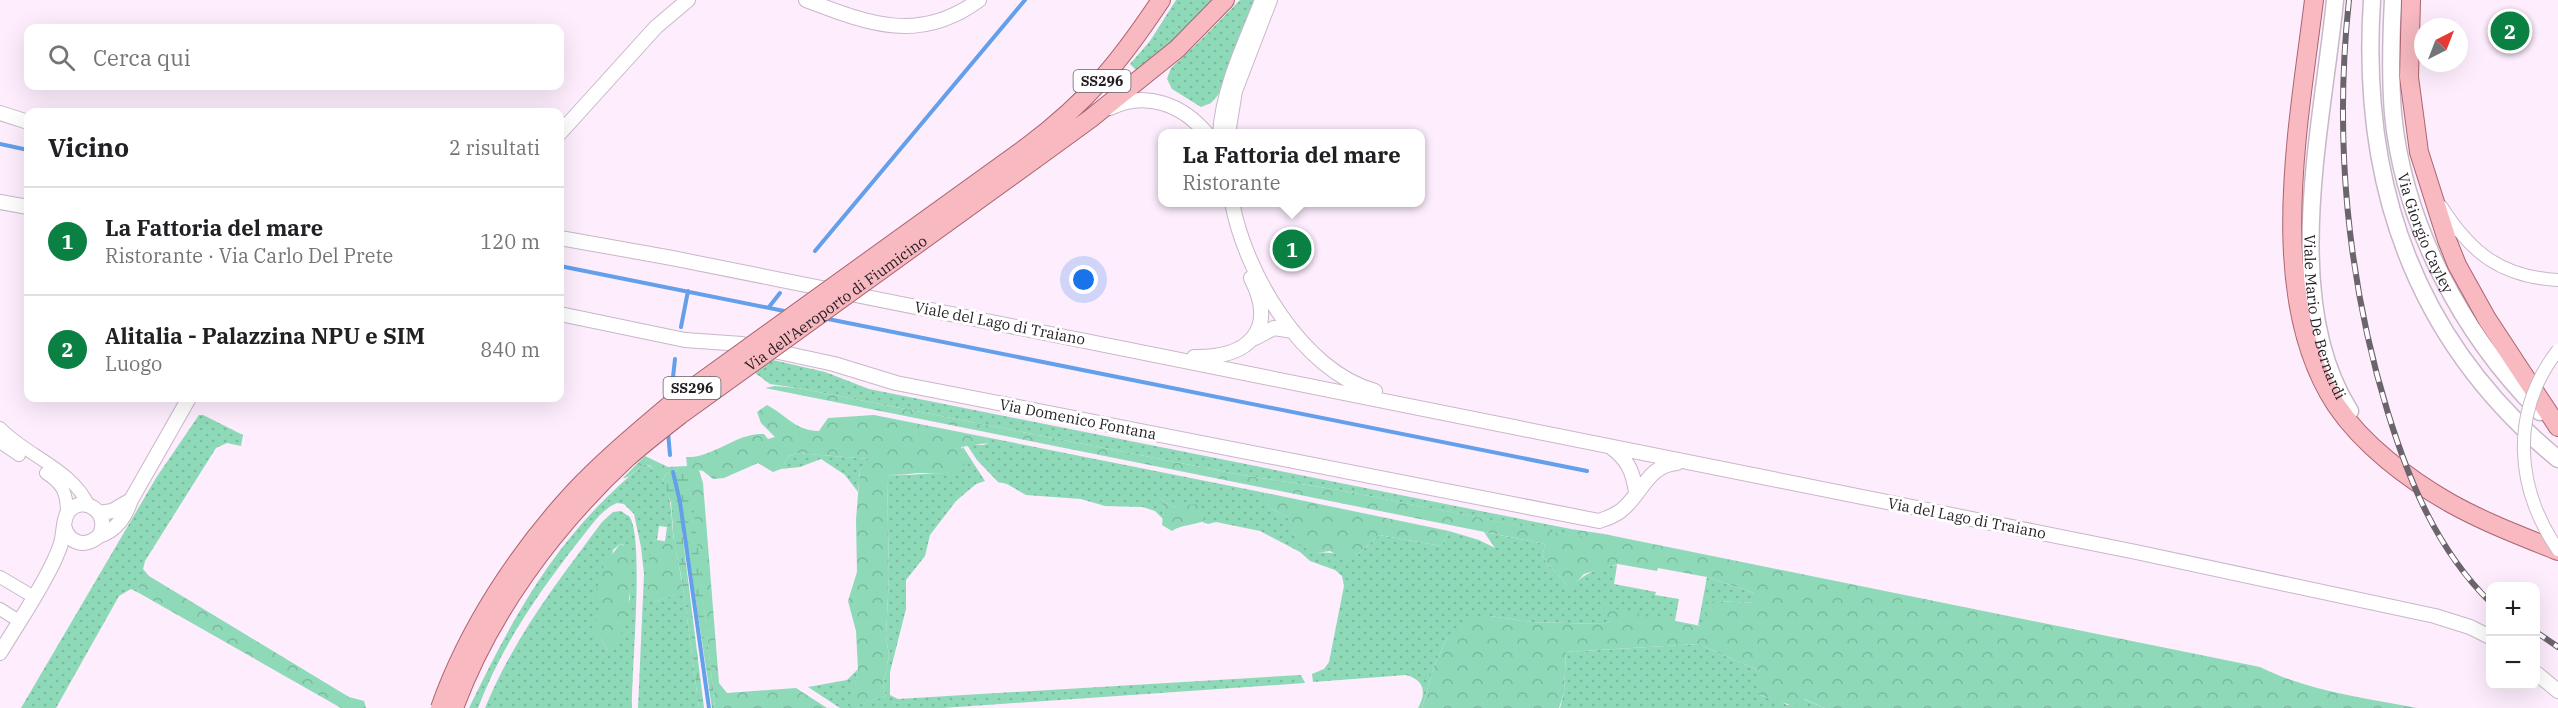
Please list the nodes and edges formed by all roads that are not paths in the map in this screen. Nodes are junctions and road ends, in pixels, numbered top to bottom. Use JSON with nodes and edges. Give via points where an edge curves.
{"nodes":[{"id":1,"x":688,"y":0,"type":"edge"},
{"id":2,"x":806,"y":0,"type":"edge"},
{"id":3,"x":979,"y":0,"type":"edge"},
{"id":4,"x":1161,"y":0,"type":"edge"},
{"id":5,"x":1225,"y":0,"type":"edge"},
{"id":6,"x":1261,"y":0,"type":"edge"},
{"id":7,"x":1270,"y":0,"type":"edge"},
{"id":8,"x":2314,"y":0,"type":"edge"},
{"id":9,"x":2372,"y":0,"type":"edge"},
{"id":10,"x":2393,"y":0,"type":"edge"},
{"id":11,"x":2412,"y":0,"type":"edge"},
{"id":12,"x":2334,"y":7,"type":"edge"},
{"id":13,"x":0,"y":113,"type":"edge"},
{"id":14,"x":1090,"y":119,"type":"junction"},
{"id":15,"x":24,"y":121,"type":"edge"},
{"id":16,"x":564,"y":129,"type":"edge"},
{"id":17,"x":1202,"y":129,"type":"edge"},
{"id":18,"x":1219,"y":129,"type":"edge"},
{"id":19,"x":1229,"y":129,"type":"edge"},
{"id":20,"x":1031,"y":153,"type":"junction"},
{"id":21,"x":2430,"y":188,"type":"junction"},
{"id":22,"x":0,"y":202,"type":"edge"},
{"id":23,"x":24,"y":206,"type":"edge"},
{"id":24,"x":1225,"y":207,"type":"edge"},
{"id":25,"x":1233,"y":207,"type":"edge"},
{"id":26,"x":564,"y":239,"type":"edge"},
{"id":27,"x":2558,"y":280,"type":"edge"},
{"id":28,"x":564,"y":315,"type":"edge"},
{"id":29,"x":1293,"y":331,"type":"junction"},
{"id":30,"x":1255,"y":338,"type":"junction"},
{"id":31,"x":2558,"y":350,"type":"edge"},
{"id":32,"x":1163,"y":356,"type":"junction"},
{"id":33,"x":187,"y":402,"type":"edge"},
{"id":34,"x":1416,"y":406,"type":"junction"},
{"id":35,"x":1440,"y":412,"type":"joint"},
{"id":36,"x":0,"y":428,"type":"edge"},
{"id":37,"x":2558,"y":428,"type":"edge"},
{"id":38,"x":0,"y":442,"type":"edge"},
{"id":39,"x":1609,"y":447,"type":"junction"},
{"id":40,"x":2558,"y":459,"type":"edge"},
{"id":41,"x":1686,"y":462,"type":"junction"},
{"id":42,"x":2394,"y":464,"type":"junction"},
{"id":43,"x":1636,"y":492,"type":"junction"},
{"id":44,"x":131,"y":500,"type":"junction"},
{"id":45,"x":94,"y":509,"type":"junction"},
{"id":46,"x":66,"y":520,"type":"junction"},
{"id":47,"x":99,"y":536,"type":"junction"},
{"id":48,"x":75,"y":542,"type":"junction"},
{"id":49,"x":2558,"y":550,"type":"edge"},
{"id":50,"x":54,"y":561,"type":"junction"},
{"id":51,"x":0,"y":577,"type":"edge"},
{"id":52,"x":34,"y":597,"type":"junction"},
{"id":53,"x":0,"y":609,"type":"edge"},
{"id":54,"x":19,"y":621,"type":"junction"},
{"id":55,"x":2488,"y":636,"type":"edge"},
{"id":56,"x":0,"y":654,"type":"edge"},
{"id":57,"x":2540,"y":678,"type":"edge"},
{"id":58,"x":2558,"y":691,"type":"edge"},
{"id":59,"x":440,"y":708,"type":"edge"},
{"id":60,"x":454,"y":708,"type":"edge"}],
"edges":[{"from":1,"to":16,"type":"street","via":[[656,27]]},
{"from":2,"to":3,"type":"street","via":[[860,20],[906,27],[950,18]]},
{"from":4,"to":20,"type":"main road","name":"Via dell'Aeroporto di Fiumicino","number":"SS296","via":[[1091,94]]},
{"from":5,"to":14,"type":"main road","name":"Via dell'Aeroporto di Fiumicino","number":"SS296","via":[[1177,49]]},
{"from":6,"to":18,"type":"street","via":[[1227,87]]},
{"from":7,"to":19,"type":"street","via":[[1235,91]]},
{"from":8,"to":42,"type":"main road","via":[[2295,181],[2294,287],[2309,349],[2321,379],[2360,434]]},
{"from":9,"to":40,"type":"main road","via":[[2370,77],[2374,135],[2384,187],[2418,282],[2458,351],[2486,387]]},
{"from":10,"to":37,"type":"main road","name":"Via Giorgio Cayley","via":[[2394,117],[2417,217],[2436,264],[2486,348]]},
{"from":11,"to":21,"type":"main road","via":[[2409,77],[2419,152]]},
{"from":12,"to":42,"type":"main road","name":"Viale Mario De Bernardi","via":[[2312,206],[2310,264],[2314,309],[2327,362],[2343,400],[2364,433]]},
{"from":13,"to":15,"type":"street"},
{"from":14,"to":17,"type":"street","via":[[1124,102],[1154,101],[1181,110]]},
{"from":14,"to":20,"type":"main road","name":"Via dell'Aeroporto di Fiumicino","number":"SS296"},
{"from":20,"to":59,"type":"main road","name":"Via dell'Aeroporto di Fiumicino","number":"SS296","bridge":true,"via":[[672,403],[617,450],[574,492],[532,542],[493,599],[449,682]]},
{"from":20,"to":60,"type":"main road","name":"Via dell'Aeroporto di Fiumicino","number":"SS296","bridge":true,"via":[[680,414],[628,458],[551,540],[513,593],[490,631]]},
{"from":21,"to":27,"type":"street","via":[[2477,252],[2512,272]]},
{"from":21,"to":37,"type":"main road","via":[[2447,240],[2472,293]]},
{"from":22,"to":23,"type":"street"},
{"from":24,"to":30,"type":"street","via":[[1238,251],[1257,293],[1259,328]]},
{"from":25,"to":29,"type":"street","via":[[1245,247],[1264,288]]},
{"from":26,"to":32,"type":"street","name":"Viale del Lago di Traiano"},
{"from":28,"to":43,"type":"street","name":"Via Domenico Fontana","via":[[685,340],[742,344],[834,364],[896,383],[1599,521],[1623,509]]},
{"from":29,"to":30,"type":"street","via":[[1274,328]]},
{"from":29,"to":34,"type":"street","via":[[1323,363],[1347,380]]},
{"from":30,"to":32,"type":"street","via":[[1226,354]]},
{"from":31,"to":49,"type":"street","bridge":true,"via":[[2532,399],[2523,458],[2533,504]]},
{"from":32,"to":34,"type":"street","name":"Viale del Lago di Traiano"},
{"from":33,"to":44,"type":"street"},
{"from":34,"to":35,"type":"street","name":"Viale del Lago di Traiano"},
{"from":35,"to":39,"type":"street","name":"Via del Lago di Traiano"},
{"from":36,"to":45,"type":"street","via":[[12,441],[77,486]]},
{"from":38,"to":46,"type":"street","via":[[64,487]]},
{"from":39,"to":41,"type":"street","name":"Via del Lago di Traiano"},
{"from":39,"to":43,"type":"street","via":[[1628,463]]},
{"from":41,"to":43,"type":"street","via":[[1658,468]]},
{"from":41,"to":55,"type":"street","name":"Via del Lago di Traiano","via":[[2435,616]]},
{"from":42,"to":49,"type":"main road","name":"Viale Mario De Bernardi","via":[[2476,517]]},
{"from":44,"to":45,"type":"street","via":[[112,511]]},
{"from":44,"to":47,"type":"street","via":[[116,527]]},
{"from":45,"to":46,"type":"street","via":[[77,506]]},
{"from":45,"to":47,"type":"street","via":[[103,522]]},
{"from":46,"to":48,"type":"street","via":[[66,533]]},
{"from":46,"to":50,"type":"street"},
{"from":47,"to":48,"type":"street","via":[[88,543]]},
{"from":48,"to":50,"type":"street"},
{"from":50,"to":52,"type":"street"},
{"from":51,"to":52,"type":"street"},
{"from":52,"to":54,"type":"street"},
{"from":53,"to":54,"type":"street"},
{"from":54,"to":56,"type":"street"},
{"from":57,"to":58,"type":"street"}]}
